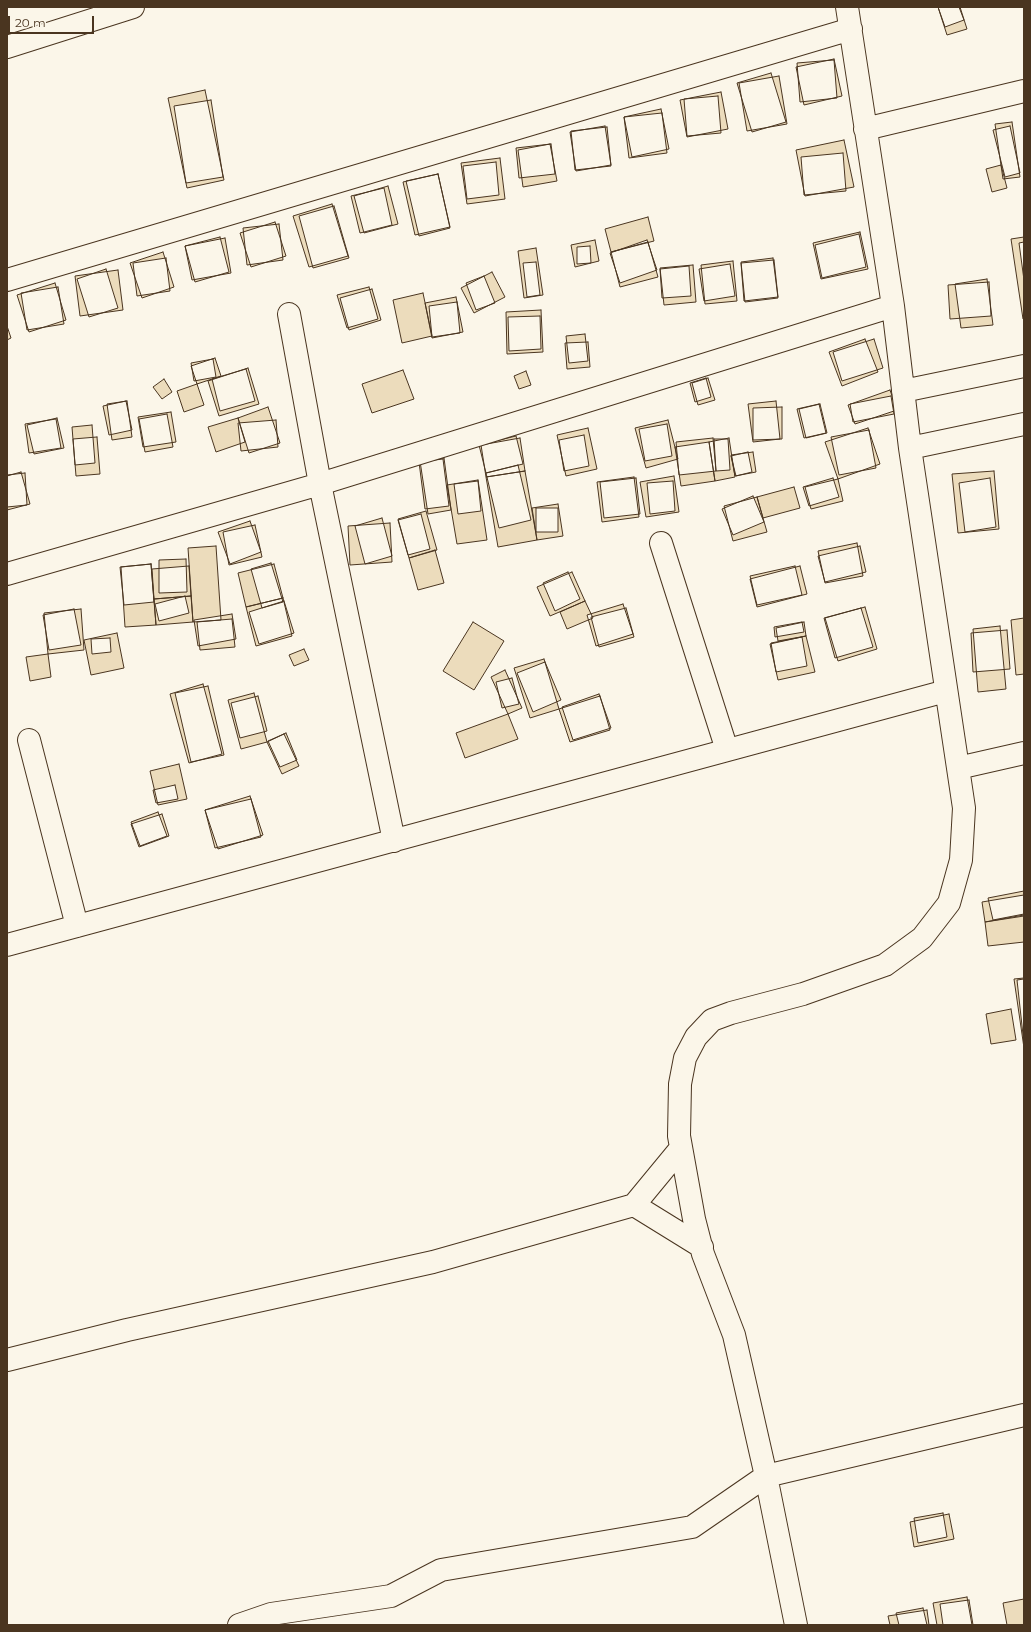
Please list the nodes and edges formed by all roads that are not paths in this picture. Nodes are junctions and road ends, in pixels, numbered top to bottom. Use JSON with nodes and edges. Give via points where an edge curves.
{"nodes":[{"id":1,"x":133,"y":7,"type":"edge"},
{"id":2,"x":847,"y":7,"type":"edge"},
{"id":3,"x":851,"y":29,"type":"junction"},
{"id":4,"x":7,"y":47,"type":"edge"},
{"id":5,"x":1024,"y":91,"type":"edge"},
{"id":6,"x":865,"y":129,"type":"junction"},
{"id":7,"x":7,"y":280,"type":"edge"},
{"id":8,"x":893,"y":306,"type":"junction"},
{"id":9,"x":289,"y":314,"type":"dead end"},
{"id":10,"x":1024,"y":366,"type":"edge"},
{"id":11,"x":902,"y":391,"type":"junction"},
{"id":12,"x":1024,"y":424,"type":"edge"},
{"id":13,"x":910,"y":448,"type":"junction"},
{"id":14,"x":320,"y":484,"type":"junction"},
{"id":15,"x":661,"y":543,"type":"dead end"},
{"id":16,"x":7,"y":574,"type":"edge"},
{"id":17,"x":946,"y":691,"type":"junction"},
{"id":18,"x":29,"y":740,"type":"dead end"},
{"id":19,"x":727,"y":750,"type":"junction"},
{"id":20,"x":1024,"y":753,"type":"edge"},
{"id":21,"x":958,"y":768,"type":"junction"},
{"id":22,"x":394,"y":841,"type":"junction"},
{"id":23,"x":77,"y":926,"type":"junction"},
{"id":24,"x":7,"y":945,"type":"edge"},
{"id":25,"x":681,"y":1148,"type":"junction"},
{"id":26,"x":634,"y":1205,"type":"junction"},
{"id":27,"x":702,"y":1247,"type":"junction"},
{"id":28,"x":7,"y":1360,"type":"edge"},
{"id":29,"x":1024,"y":1415,"type":"edge"},
{"id":30,"x":766,"y":1476,"type":"junction"},
{"id":31,"x":239,"y":1625,"type":"edge"},
{"id":32,"x":796,"y":1625,"type":"edge"}],
"edges":[{"from":1,"to":4,"type":"street"},
{"from":2,"to":3,"type":"street"},
{"from":3,"to":6,"type":"street"},
{"from":3,"to":7,"type":"street"},
{"from":5,"to":6,"type":"street"},
{"from":6,"to":8,"type":"street"},
{"from":8,"to":11,"type":"street"},
{"from":8,"to":14,"type":"street"},
{"from":9,"to":14,"type":"street"},
{"from":10,"to":11,"type":"street"},
{"from":11,"to":13,"type":"street"},
{"from":12,"to":13,"type":"street"},
{"from":13,"to":17,"type":"street"},
{"from":14,"to":16,"type":"street"},
{"from":14,"to":22,"type":"street"},
{"from":15,"to":19,"type":"street"},
{"from":17,"to":19,"type":"street"},
{"from":17,"to":21,"type":"street"},
{"from":18,"to":23,"type":"street"},
{"from":19,"to":22,"type":"street"},
{"from":20,"to":21,"type":"street"},
{"from":21,"to":25,"type":"street","via":[[964,808],[961,860],[949,903],[922,938],[885,965],[803,994],[731,1012],[712,1020],[696,1037],[684,1058],[680,1084]]},
{"from":22,"to":23,"type":"street"},
{"from":23,"to":24,"type":"street"},
{"from":25,"to":26,"type":"street"},
{"from":25,"to":27,"type":"street","via":[[694,1219]]},
{"from":26,"to":27,"type":"street"},
{"from":26,"to":28,"type":"street","via":[[432,1262],[126,1330]]},
{"from":27,"to":30,"type":"street","via":[[734,1335]]},
{"from":29,"to":30,"type":"street"},
{"from":30,"to":31,"type":"street","via":[[692,1527],[441,1570],[391,1596],[271,1614]]},
{"from":30,"to":32,"type":"street"}]}
